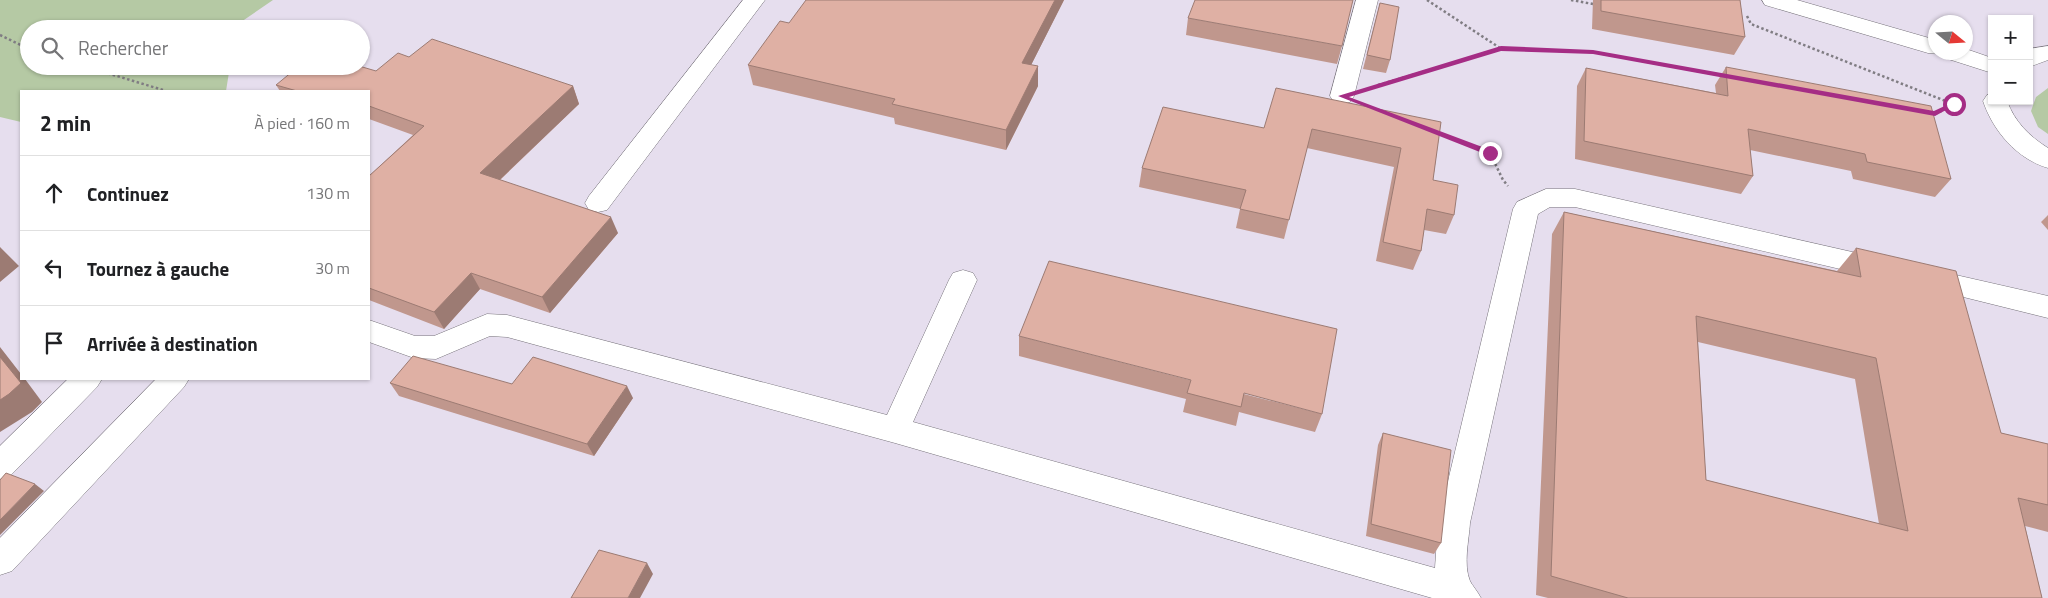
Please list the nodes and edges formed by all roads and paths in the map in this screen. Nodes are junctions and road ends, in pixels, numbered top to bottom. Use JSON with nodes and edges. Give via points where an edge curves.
{"nodes":[{"id":1,"x":754,"y":0,"type":"edge"},
{"id":2,"x":1367,"y":0,"type":"edge"},
{"id":3,"x":1427,"y":0,"type":"edge"},
{"id":4,"x":1572,"y":0,"type":"edge"},
{"id":5,"x":1773,"y":0,"type":"edge"},
{"id":6,"x":1593,"y":4,"type":"dead end"},
{"id":7,"x":1743,"y":8,"type":"edge"},
{"id":8,"x":0,"y":36,"type":"edge"},
{"id":9,"x":20,"y":45,"type":"edge"},
{"id":10,"x":1928,"y":46,"type":"edge"},
{"id":11,"x":1501,"y":49,"type":"junction"},
{"id":12,"x":2048,"y":53,"type":"edge"},
{"id":13,"x":2033,"y":57,"type":"edge"},
{"id":14,"x":1973,"y":60,"type":"edge"},
{"id":15,"x":1988,"y":65,"type":"edge"},
{"id":16,"x":114,"y":75,"type":"edge"},
{"id":17,"x":1730,"y":77,"type":"edge"},
{"id":18,"x":163,"y":90,"type":"edge"},
{"id":19,"x":1342,"y":96,"type":"joint"},
{"id":20,"x":1988,"y":99,"type":"edge"},
{"id":21,"x":1954,"y":104,"type":"junction"},
{"id":22,"x":1998,"y":105,"type":"edge"},
{"id":23,"x":1925,"y":112,"type":"edge"},
{"id":24,"x":1435,"y":132,"type":"edge"},
{"id":25,"x":2048,"y":159,"type":"edge"},
{"id":26,"x":598,"y":203,"type":"dead end"},
{"id":27,"x":1526,"y":209,"type":"junction"},
{"id":28,"x":963,"y":280,"type":"dead end"},
{"id":29,"x":2048,"y":307,"type":"edge"},
{"id":30,"x":370,"y":331,"type":"edge"},
{"id":31,"x":86,"y":380,"type":"edge"},
{"id":32,"x":173,"y":380,"type":"edge"},
{"id":33,"x":895,"y":430,"type":"junction"},
{"id":34,"x":0,"y":466,"type":"edge"},
{"id":35,"x":0,"y":560,"type":"edge"},
{"id":36,"x":1460,"y":593,"type":"edge"}],
"edges":[{"from":1,"to":26,"type":"lane"},
{"from":2,"to":19,"type":"lane"},
{"from":3,"to":11,"type":"path"},
{"from":4,"to":6,"type":"path"},
{"from":5,"to":10,"type":"lane"},
{"from":7,"to":21,"type":"path","via":[[1751,24]]},
{"from":8,"to":9,"type":"path"},
{"from":11,"to":17,"type":"path","via":[[1593,52]]},
{"from":11,"to":19,"type":"path"},
{"from":12,"to":13,"type":"lane"},
{"from":14,"to":15,"type":"lane"},
{"from":16,"to":18,"type":"path"},
{"from":20,"to":21,"type":"path"},
{"from":21,"to":23,"type":"path","via":[[1935,114]]},
{"from":22,"to":25,"type":"lane","via":[[2012,133]]},
{"from":24,"to":27,"type":"path","via":[[1490,153],[1503,180]]},
{"from":27,"to":29,"type":"lane","via":[[1546,198],[1575,198]]},
{"from":27,"to":36,"type":"lane","via":[[1454,523],[1451,562]]},
{"from":28,"to":33,"type":"lane"},
{"from":30,"to":33,"type":"lane","via":[[414,347],[436,348],[487,325],[507,326]]},
{"from":31,"to":34,"type":"lane"},
{"from":32,"to":35,"type":"lane"},
{"from":33,"to":36,"type":"lane"}]}
